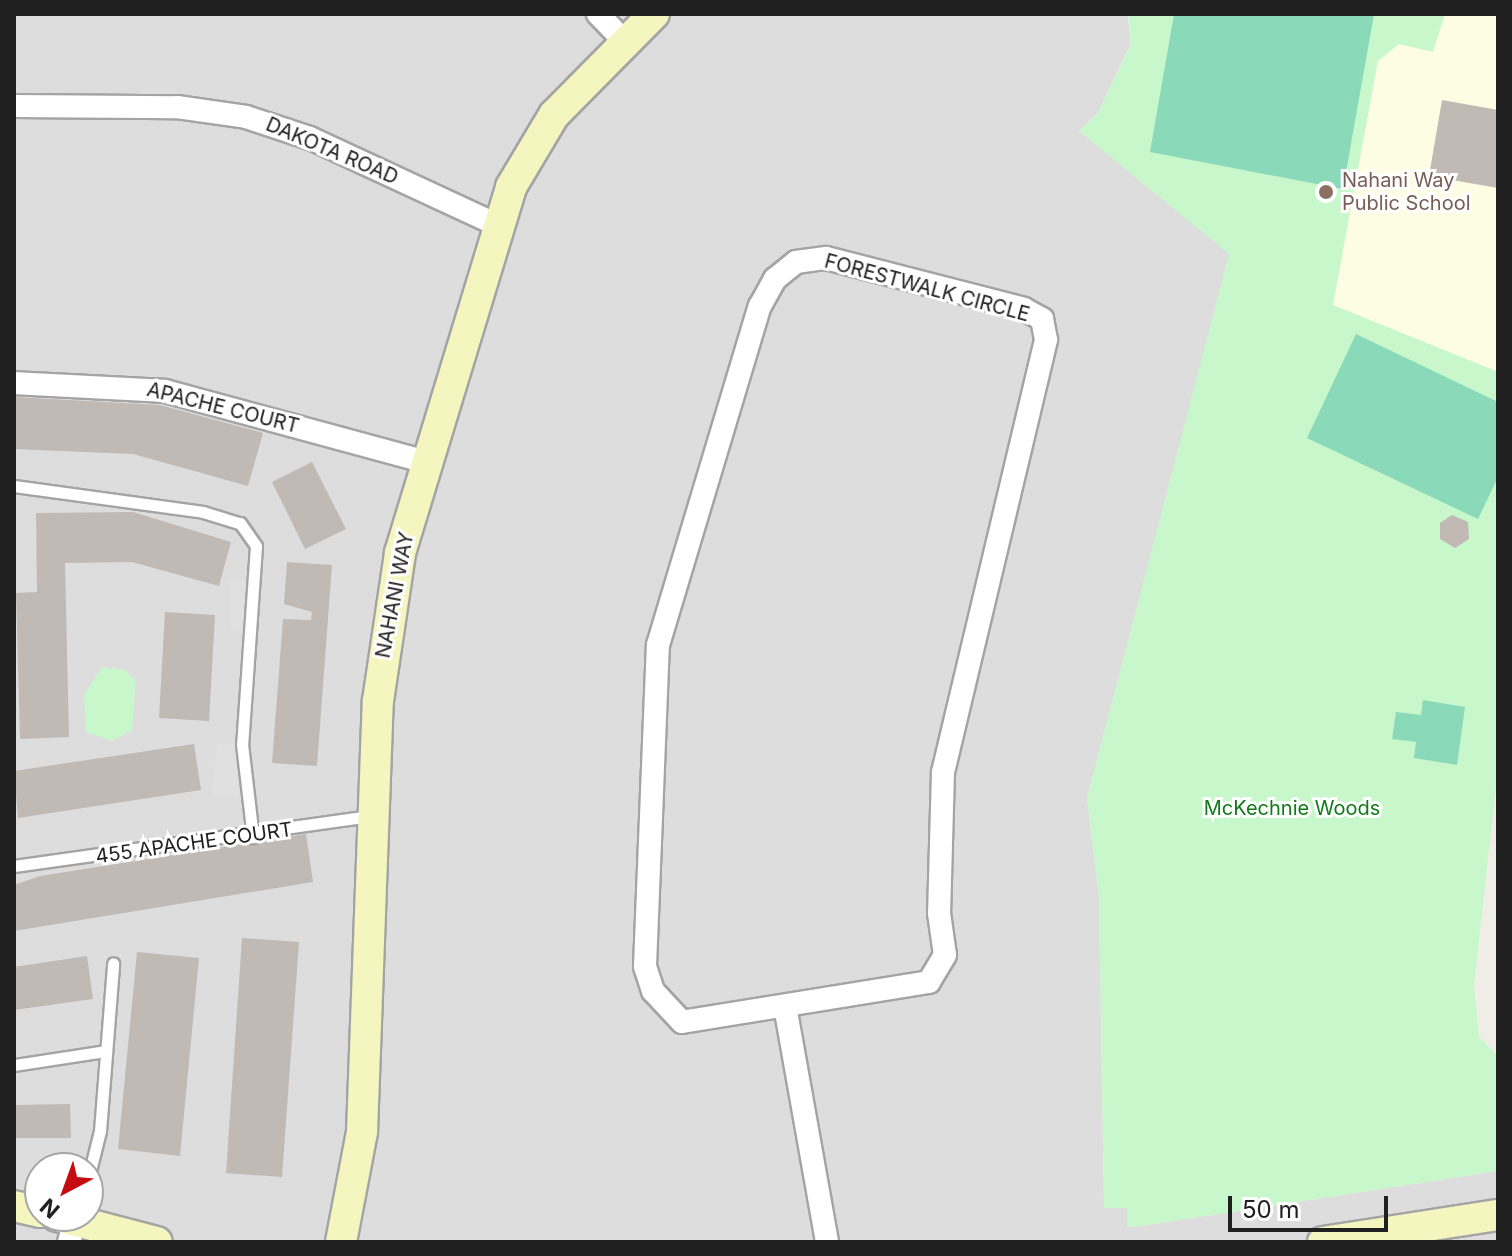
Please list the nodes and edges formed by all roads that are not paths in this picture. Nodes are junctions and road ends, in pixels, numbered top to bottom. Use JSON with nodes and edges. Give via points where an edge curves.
{"nodes":[{"id":1,"x":598,"y":14,"type":"edge"},
{"id":2,"x":654,"y":14,"type":"edge"},
{"id":3,"x":625,"y":42,"type":"junction"},
{"id":4,"x":14,"y":106,"type":"edge"},
{"id":5,"x":497,"y":225,"type":"junction"},
{"id":6,"x":14,"y":383,"type":"edge"},
{"id":7,"x":427,"y":462,"type":"junction"},
{"id":8,"x":14,"y":486,"type":"edge"},
{"id":9,"x":373,"y":816,"type":"junction"},
{"id":10,"x":253,"y":837,"type":"junction"},
{"id":11,"x":14,"y":866,"type":"edge"},
{"id":12,"x":113,"y":964,"type":"dead end"},
{"id":13,"x":785,"y":1006,"type":"junction"},
{"id":14,"x":106,"y":1051,"type":"junction"},
{"id":15,"x":14,"y":1065,"type":"edge"},
{"id":16,"x":92,"y":1152,"type":"edge"},
{"id":17,"x":1498,"y":1215,"type":"edge"},
{"id":18,"x":104,"y":1231,"type":"edge"},
{"id":19,"x":157,"y":1242,"type":"edge"},
{"id":20,"x":341,"y":1242,"type":"edge"},
{"id":21,"x":827,"y":1242,"type":"edge"},
{"id":22,"x":1323,"y":1242,"type":"edge"}],
"edges":[{"from":1,"to":3,"type":"street"},
{"from":2,"to":3,"type":"street","name":"NAHANI WAY"},
{"from":3,"to":5,"type":"street","name":"NAHANI WAY","via":[[554,115]]},
{"from":4,"to":5,"type":"street","name":"DAKOTA ROAD","via":[[177,107],[246,117],[310,138]]},
{"from":5,"to":7,"type":"street","name":"NAHANI WAY"},
{"from":6,"to":7,"type":"street","name":"APACHE COURT","via":[[165,391]]},
{"from":7,"to":9,"type":"street","name":"NAHANI WAY","via":[[386,627]]},
{"from":8,"to":10,"type":"lane","via":[[203,512],[240,523],[248,534],[256,546],[242,744]]},
{"from":9,"to":10,"type":"lane","name":"455 APACHE COURT"},
{"from":9,"to":20,"type":"street","name":"NAHANI WAY","via":[[363,1116]]},
{"from":10,"to":11,"type":"lane","name":"455 APACHE COURT"},
{"from":12,"to":14,"type":"lane"},
{"from":13,"to":13,"type":"street","name":"FORESTWALK CIRCLE","via":[[929,982],[945,955],[939,913],[943,772],[1046,340],[1042,319],[1024,309],[826,258],[796,262],[760,306],[658,645],[645,966],[653,991],[682,1022]]},
{"from":13,"to":21,"type":"street"},
{"from":14,"to":15,"type":"lane"},
{"from":14,"to":16,"type":"lane"},
{"from":17,"to":22,"type":"street"},
{"from":18,"to":19,"type":"street"}]}
